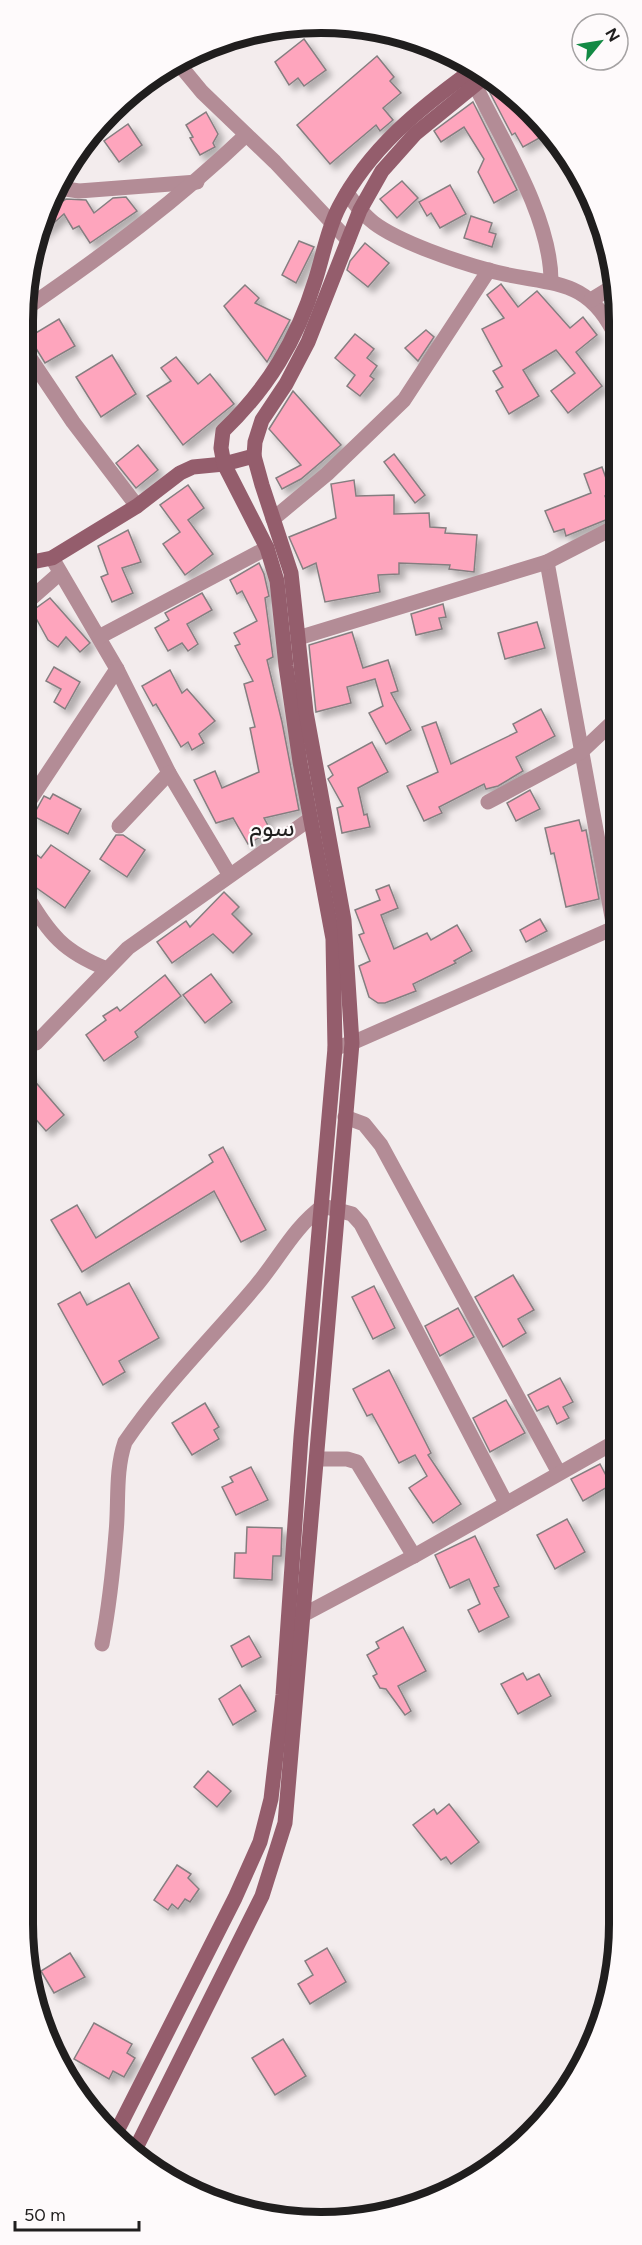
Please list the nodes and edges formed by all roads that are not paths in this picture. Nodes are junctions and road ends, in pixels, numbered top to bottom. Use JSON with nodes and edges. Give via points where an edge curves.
{"nodes":[{"id":1,"x":183,"y":69,"type":"edge"},
{"id":2,"x":471,"y":76,"type":"edge"},
{"id":3,"x":472,"y":77,"type":"edge"},
{"id":4,"x":480,"y":81,"type":"edge"},
{"id":5,"x":246,"y":135,"type":"junction"},
{"id":6,"x":197,"y":182,"type":"junction"},
{"id":7,"x":66,"y":189,"type":"edge"},
{"id":8,"x":347,"y":193,"type":"junction"},
{"id":9,"x":360,"y":210,"type":"junction"},
{"id":10,"x":333,"y":222,"type":"junction"},
{"id":11,"x":348,"y":240,"type":"junction"},
{"id":12,"x":489,"y":270,"type":"junction"},
{"id":13,"x":551,"y":281,"type":"junction"},
{"id":14,"x":607,"y":290,"type":"edge"},
{"id":15,"x":591,"y":300,"type":"junction"},
{"id":16,"x":34,"y":303,"type":"edge"},
{"id":17,"x":609,"y":324,"type":"edge"},
{"id":18,"x":33,"y":363,"type":"edge"},
{"id":19,"x":254,"y":456,"type":"junction"},
{"id":20,"x":224,"y":464,"type":"junction"},
{"id":21,"x":137,"y":506,"type":"junction"},
{"id":22,"x":273,"y":519,"type":"junction"},
{"id":23,"x":609,"y":530,"type":"edge"},
{"id":24,"x":267,"y":548,"type":"junction"},
{"id":25,"x":52,"y":558,"type":"junction"},
{"id":26,"x":33,"y":562,"type":"edge"},
{"id":27,"x":547,"y":562,"type":"junction"},
{"id":28,"x":60,"y":573,"type":"junction"},
{"id":29,"x":33,"y":597,"type":"edge"},
{"id":30,"x":99,"y":637,"type":"junction"},
{"id":31,"x":298,"y":638,"type":"junction"},
{"id":32,"x":117,"y":669,"type":"junction"},
{"id":33,"x":609,"y":726,"type":"edge"},
{"id":34,"x":581,"y":752,"type":"junction"},
{"id":35,"x":170,"y":773,"type":"junction"},
{"id":36,"x":33,"y":795,"type":"edge"},
{"id":37,"x":488,"y":802,"type":"dead end"},
{"id":38,"x":310,"y":819,"type":"junction"},
{"id":39,"x":119,"y":826,"type":"dead end"},
{"id":40,"x":229,"y":874,"type":"junction"},
{"id":41,"x":609,"y":897,"type":"edge"},
{"id":42,"x":33,"y":905,"type":"edge"},
{"id":43,"x":609,"y":931,"type":"edge"},
{"id":44,"x":107,"y":969,"type":"junction"},
{"id":45,"x":36,"y":1043,"type":"dead end"},
{"id":46,"x":352,"y":1043,"type":"junction"},
{"id":47,"x":334,"y":1048,"type":"junction"},
{"id":48,"x":345,"y":1117,"type":"junction"},
{"id":49,"x":331,"y":1208,"type":"junction"},
{"id":50,"x":609,"y":1445,"type":"edge"},
{"id":51,"x":317,"y":1459,"type":"junction"},
{"id":52,"x":559,"y":1473,"type":"junction"},
{"id":53,"x":506,"y":1503,"type":"junction"},
{"id":54,"x":414,"y":1556,"type":"junction"},
{"id":55,"x":303,"y":1615,"type":"junction"},
{"id":56,"x":102,"y":1644,"type":"dead end"},
{"id":57,"x":260,"y":1842,"type":"junction"},
{"id":58,"x":279,"y":1846,"type":"junction"},
{"id":59,"x":118,"y":2129,"type":"edge"},
{"id":60,"x":137,"y":2146,"type":"edge"}],
"edges":[{"from":1,"to":5,"type":"street"},
{"from":2,"to":8,"type":"main road","via":[[427,103],[394,133]]},
{"from":3,"to":9,"type":"main road","via":[[396,153]]},
{"from":4,"to":13,"type":"street","via":[[539,218],[551,260]]},
{"from":5,"to":6,"type":"street"},
{"from":5,"to":10,"type":"street"},
{"from":6,"to":7,"type":"street"},
{"from":6,"to":16,"type":"street"},
{"from":8,"to":9,"type":"street"},
{"from":8,"to":10,"type":"main road"},
{"from":9,"to":11,"type":"main road"},
{"from":9,"to":12,"type":"street","via":[[394,235]]},
{"from":10,"to":11,"type":"street"},
{"from":10,"to":20,"type":"main road","via":[[306,308],[286,351],[269,381],[224,431]]},
{"from":11,"to":19,"type":"main road","via":[[308,342],[259,425]]},
{"from":12,"to":13,"type":"street"},
{"from":12,"to":22,"type":"street","via":[[404,400],[327,474]]},
{"from":13,"to":15,"type":"street","via":[[574,288]]},
{"from":14,"to":15,"type":"street"},
{"from":15,"to":17,"type":"street"},
{"from":18,"to":21,"type":"street"},
{"from":19,"to":20,"type":"main road"},
{"from":19,"to":22,"type":"main road"},
{"from":20,"to":21,"type":"main road","via":[[205,464],[180,473]]},
{"from":20,"to":24,"type":"main road"},
{"from":21,"to":25,"type":"main road"},
{"from":22,"to":31,"type":"main road","via":[[291,573]]},
{"from":23,"to":27,"type":"street"},
{"from":24,"to":30,"type":"street"},
{"from":24,"to":38,"type":"main road","via":[[277,581],[288,685]]},
{"from":25,"to":26,"type":"main road"},
{"from":25,"to":28,"type":"street"},
{"from":27,"to":31,"type":"street"},
{"from":27,"to":34,"type":"street"},
{"from":28,"to":29,"type":"street"},
{"from":28,"to":30,"type":"street"},
{"from":30,"to":32,"type":"street"},
{"from":31,"to":46,"type":"main road","via":[[306,712],[344,920]]},
{"from":32,"to":35,"type":"street"},
{"from":32,"to":36,"type":"street"},
{"from":33,"to":34,"type":"street"},
{"from":34,"to":37,"type":"street"},
{"from":34,"to":41,"type":"street"},
{"from":35,"to":39,"type":"street"},
{"from":35,"to":40,"type":"street"},
{"from":38,"to":40,"type":"street"},
{"from":38,"to":47,"type":"main road","via":[[333,939]]},
{"from":40,"to":44,"type":"street","via":[[128,948]]},
{"from":42,"to":44,"type":"street","via":[[61,944],[78,957]]},
{"from":43,"to":46,"type":"street"},
{"from":44,"to":45,"type":"street"},
{"from":46,"to":47,"type":"street"},
{"from":46,"to":48,"type":"main road"},
{"from":47,"to":49,"type":"main road"},
{"from":48,"to":49,"type":"main road"},
{"from":48,"to":52,"type":"street","via":[[364,1124],[381,1145]]},
{"from":49,"to":51,"type":"main road"},
{"from":49,"to":53,"type":"street","via":[[357,1218],[365,1231]]},
{"from":49,"to":56,"type":"street","via":[[298,1227],[257,1285],[125,1442],[120,1455],[116,1544]]},
{"from":49,"to":57,"type":"main road","via":[[301,1437],[283,1695],[271,1799]]},
{"from":50,"to":52,"type":"street"},
{"from":51,"to":54,"type":"street","via":[[357,1462]]},
{"from":51,"to":55,"type":"main road"},
{"from":52,"to":53,"type":"street"},
{"from":53,"to":54,"type":"street"},
{"from":54,"to":55,"type":"street"},
{"from":55,"to":58,"type":"main road","via":[[289,1796]]},
{"from":57,"to":58,"type":"main road"},
{"from":57,"to":59,"type":"main road"},
{"from":58,"to":60,"type":"main road","via":[[262,1896]]}]}
